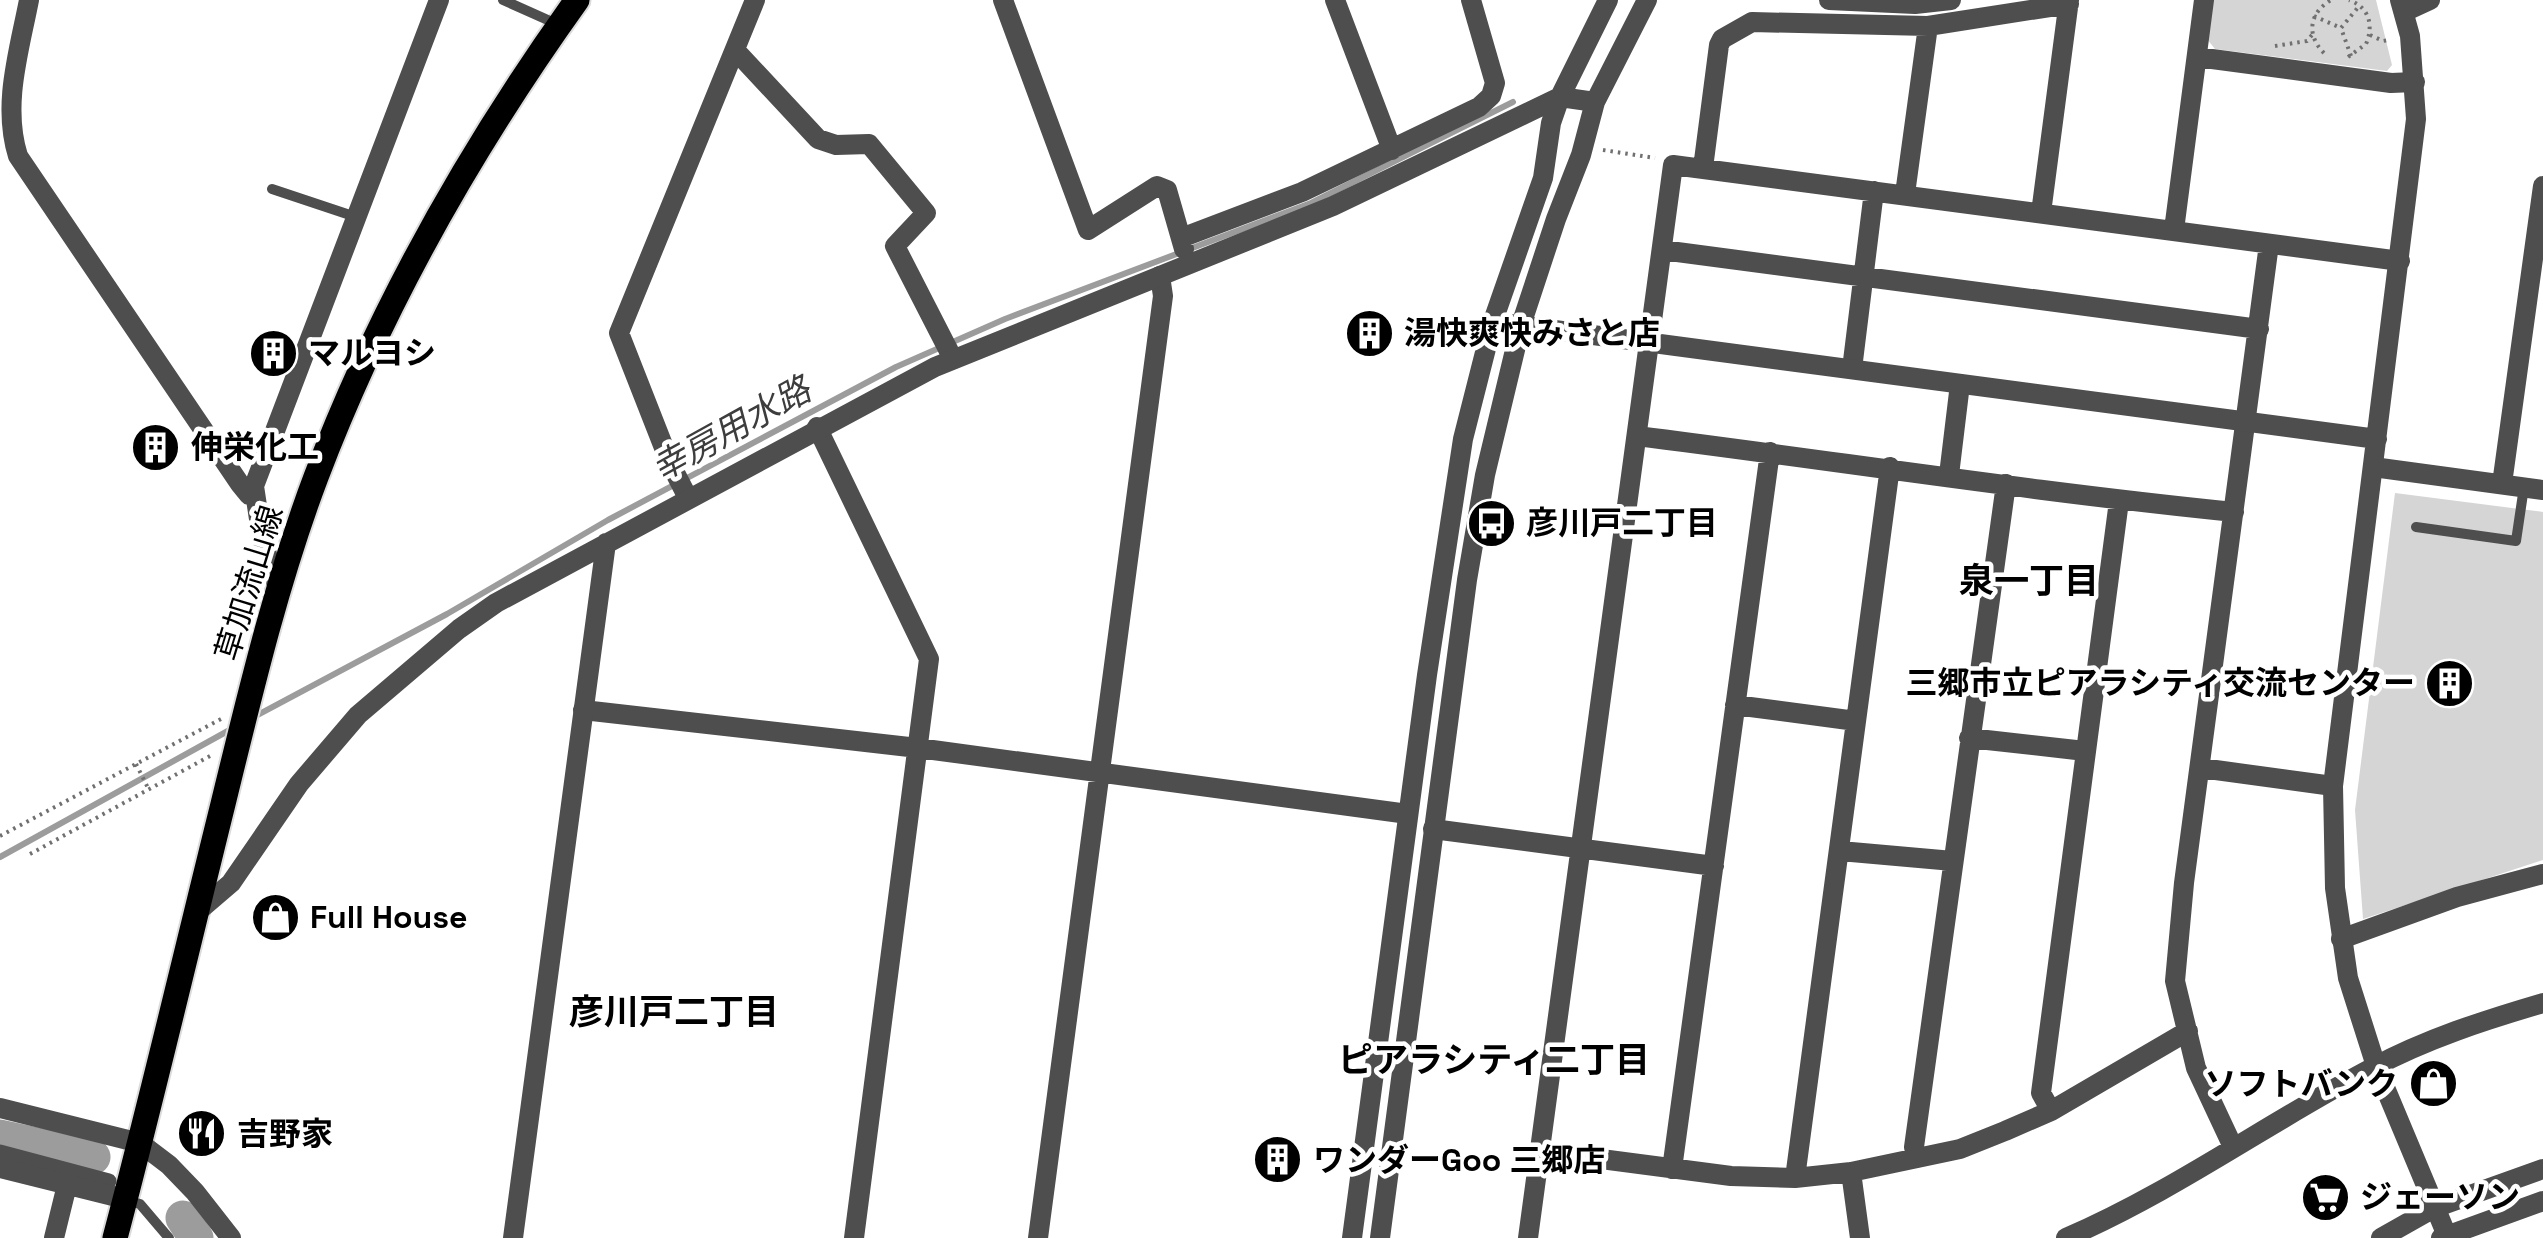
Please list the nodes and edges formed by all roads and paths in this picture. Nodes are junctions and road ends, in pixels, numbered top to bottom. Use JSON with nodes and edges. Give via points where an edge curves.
{"nodes":[{"id":1,"x":29,"y":0,"type":"edge"},
{"id":2,"x":439,"y":0,"type":"edge"},
{"id":3,"x":503,"y":0,"type":"edge"},
{"id":4,"x":577,"y":0,"type":"edge"},
{"id":5,"x":1003,"y":0,"type":"edge"},
{"id":6,"x":1335,"y":0,"type":"edge"},
{"id":7,"x":1471,"y":0,"type":"edge"},
{"id":8,"x":1608,"y":0,"type":"edge"},
{"id":9,"x":1646,"y":0,"type":"edge"},
{"id":10,"x":1830,"y":0,"type":"edge"},
{"id":11,"x":1951,"y":0,"type":"edge"},
{"id":12,"x":2204,"y":0,"type":"edge"},
{"id":13,"x":2330,"y":0,"type":"edge"},
{"id":14,"x":2349,"y":0,"type":"edge"},
{"id":15,"x":2430,"y":0,"type":"edge"},
{"id":16,"x":752,"y":1,"type":"edge"},
{"id":17,"x":2069,"y":2,"type":"edge"},
{"id":18,"x":2360,"y":6,"type":"junction"},
{"id":19,"x":2402,"y":6,"type":"edge"},
{"id":20,"x":2314,"y":16,"type":"junction"},
{"id":21,"x":560,"y":26,"type":"junction"},
{"id":22,"x":1928,"y":26,"type":"junction"},
{"id":23,"x":2341,"y":28,"type":"junction"},
{"id":24,"x":2312,"y":35,"type":"junction"},
{"id":25,"x":2370,"y":35,"type":"junction"},
{"id":26,"x":2394,"y":38,"type":"dead end"},
{"id":27,"x":2263,"y":46,"type":"dead end"},
{"id":28,"x":734,"y":50,"type":"junction"},
{"id":29,"x":2326,"y":54,"type":"dead end"},
{"id":30,"x":2351,"y":56,"type":"junction"},
{"id":31,"x":2197,"y":58,"type":"junction"},
{"id":32,"x":2341,"y":58,"type":"dead end"},
{"id":33,"x":2414,"y":82,"type":"junction"},
{"id":34,"x":1560,"y":97,"type":"junction"},
{"id":35,"x":1595,"y":102,"type":"junction"},
{"id":36,"x":1392,"y":150,"type":"junction"},
{"id":37,"x":1603,"y":150,"type":"dead end"},
{"id":38,"x":1673,"y":164,"type":"junction"},
{"id":39,"x":1703,"y":168,"type":"junction"},
{"id":40,"x":2543,"y":186,"type":"edge"},
{"id":41,"x":272,"y":189,"type":"dead end"},
{"id":42,"x":1874,"y":190,"type":"junction"},
{"id":43,"x":1906,"y":194,"type":"junction"},
{"id":44,"x":2040,"y":213,"type":"junction"},
{"id":45,"x":357,"y":218,"type":"junction"},
{"id":46,"x":2174,"y":230,"type":"junction"},
{"id":47,"x":1181,"y":238,"type":"junction"},
{"id":48,"x":2269,"y":244,"type":"junction"},
{"id":49,"x":1662,"y":250,"type":"junction"},
{"id":50,"x":2400,"y":261,"type":"junction"},
{"id":51,"x":1189,"y":266,"type":"junction"},
{"id":52,"x":1160,"y":276,"type":"junction"},
{"id":53,"x":1864,"y":277,"type":"junction"},
{"id":54,"x":1493,"y":322,"type":"junction"},
{"id":55,"x":1521,"y":325,"type":"junction"},
{"id":56,"x":2259,"y":329,"type":"junction"},
{"id":57,"x":1650,"y":342,"type":"junction"},
{"id":58,"x":953,"y":358,"type":"junction"},
{"id":59,"x":1852,"y":369,"type":"junction"},
{"id":60,"x":1960,"y":384,"type":"junction"},
{"id":61,"x":2246,"y":422,"type":"junction"},
{"id":62,"x":817,"y":427,"type":"junction"},
{"id":63,"x":1638,"y":436,"type":"junction"},
{"id":64,"x":2376,"y":438,"type":"junction"},
{"id":65,"x":1770,"y":452,"type":"junction"},
{"id":66,"x":1890,"y":467,"type":"junction"},
{"id":67,"x":2373,"y":467,"type":"junction"},
{"id":68,"x":1949,"y":475,"type":"junction"},
{"id":69,"x":2006,"y":484,"type":"junction"},
{"id":70,"x":2502,"y":484,"type":"junction"},
{"id":71,"x":2533,"y":489,"type":"edge"},
{"id":72,"x":256,"y":496,"type":"junction"},
{"id":73,"x":688,"y":498,"type":"junction"},
{"id":74,"x":2119,"y":501,"type":"junction"},
{"id":75,"x":2234,"y":512,"type":"junction"},
{"id":76,"x":2416,"y":527,"type":"dead end"},
{"id":77,"x":606,"y":543,"type":"junction"},
{"id":78,"x":278,"y":591,"type":"junction"},
{"id":79,"x":1735,"y":705,"type":"junction"},
{"id":80,"x":582,"y":710,"type":"junction"},
{"id":81,"x":1856,"y":721,"type":"junction"},
{"id":82,"x":244,"y":722,"type":"junction"},
{"id":83,"x":1969,"y":738,"type":"junction"},
{"id":84,"x":918,"y":748,"type":"junction"},
{"id":85,"x":2085,"y":751,"type":"junction"},
{"id":86,"x":136,"y":764,"type":"junction"},
{"id":87,"x":2201,"y":768,"type":"junction"},
{"id":88,"x":1100,"y":774,"type":"junction"},
{"id":89,"x":2333,"y":786,"type":"junction"},
{"id":90,"x":149,"y":790,"type":"junction"},
{"id":91,"x":1408,"y":814,"type":"junction"},
{"id":92,"x":1433,"y":829,"type":"junction"},
{"id":93,"x":0,"y":836,"type":"edge"},
{"id":94,"x":1582,"y":848,"type":"junction"},
{"id":95,"x":1840,"y":851,"type":"junction"},
{"id":96,"x":30,"y":854,"type":"dead end"},
{"id":97,"x":1953,"y":861,"type":"junction"},
{"id":98,"x":1714,"y":866,"type":"junction"},
{"id":99,"x":2543,"y":874,"type":"edge"},
{"id":100,"x":196,"y":913,"type":"junction"},
{"id":101,"x":2341,"y":939,"type":"junction"},
{"id":102,"x":2543,"y":1003,"type":"edge"},
{"id":103,"x":2188,"y":1031,"type":"junction"},
{"id":104,"x":2376,"y":1066,"type":"junction"},
{"id":105,"x":0,"y":1108,"type":"edge"},
{"id":106,"x":2050,"y":1111,"type":"junction"},
{"id":107,"x":140,"y":1143,"type":"junction"},
{"id":108,"x":2233,"y":1147,"type":"junction"},
{"id":109,"x":1540,"y":1151,"type":"junction"},
{"id":110,"x":0,"y":1152,"type":"edge"},
{"id":111,"x":1917,"y":1158,"type":"junction"},
{"id":112,"x":0,"y":1168,"type":"edge"},
{"id":113,"x":2543,"y":1169,"type":"edge"},
{"id":114,"x":1672,"y":1170,"type":"junction"},
{"id":115,"x":1851,"y":1172,"type":"junction"},
{"id":116,"x":1794,"y":1178,"type":"junction"},
{"id":117,"x":68,"y":1185,"type":"junction"},
{"id":118,"x":117,"y":1190,"type":"junction"},
{"id":119,"x":2543,"y":1201,"type":"edge"},
{"id":120,"x":2434,"y":1208,"type":"junction"},
{"id":121,"x":2446,"y":1237,"type":"edge"},
{"id":122,"x":54,"y":1238,"type":"edge"},
{"id":123,"x":115,"y":1238,"type":"edge"},
{"id":124,"x":168,"y":1238,"type":"edge"},
{"id":125,"x":230,"y":1238,"type":"edge"},
{"id":126,"x":513,"y":1238,"type":"edge"},
{"id":127,"x":854,"y":1238,"type":"edge"},
{"id":128,"x":1038,"y":1238,"type":"edge"},
{"id":129,"x":1352,"y":1238,"type":"edge"},
{"id":130,"x":1380,"y":1238,"type":"edge"},
{"id":131,"x":1528,"y":1238,"type":"edge"},
{"id":132,"x":1860,"y":1238,"type":"edge"},
{"id":133,"x":2066,"y":1238,"type":"edge"},
{"id":134,"x":2381,"y":1238,"type":"edge"}],
"edges":[{"from":1,"to":72,"type":"street","via":[[10,100],[18,156],[240,484]]},
{"from":2,"to":45,"type":"street"},
{"from":3,"to":21,"type":"lane"},
{"from":4,"to":21,"type":"main road","name":"草加流山線"},
{"from":5,"to":47,"type":"street","via":[[1088,230],[1157,186],[1167,190]]},
{"from":6,"to":36,"type":"street"},
{"from":7,"to":36,"type":"street","via":[[1495,84],[1491,96]]},
{"from":8,"to":34,"type":"street"},
{"from":9,"to":35,"type":"street"},
{"from":10,"to":11,"type":"street"},
{"from":12,"to":31,"type":"street"},
{"from":13,"to":20,"type":"path"},
{"from":14,"to":18,"type":"path"},
{"from":15,"to":19,"type":"street"},
{"from":16,"to":28,"type":"street"},
{"from":17,"to":22,"type":"street"},
{"from":17,"to":44,"type":"street"},
{"from":18,"to":23,"type":"path"},
{"from":18,"to":25,"type":"path"},
{"from":19,"to":33,"type":"street"},
{"from":20,"to":23,"type":"path"},
{"from":20,"to":24,"type":"path"},
{"from":21,"to":78,"type":"main road","name":"草加流山線","via":[[440,209],[399,289],[316,478]]},
{"from":22,"to":39,"type":"street","via":[[1752,22],[1722,39]]},
{"from":22,"to":43,"type":"street"},
{"from":23,"to":30,"type":"path"},
{"from":24,"to":27,"type":"path"},
{"from":24,"to":29,"type":"path"},
{"from":25,"to":26,"type":"path"},
{"from":25,"to":30,"type":"path"},
{"from":28,"to":58,"type":"street","via":[[818,138],[869,144],[926,214],[895,246]]},
{"from":28,"to":73,"type":"street","via":[[619,333]]},
{"from":30,"to":32,"type":"path"},
{"from":31,"to":33,"type":"street"},
{"from":31,"to":46,"type":"street"},
{"from":33,"to":50,"type":"street"},
{"from":34,"to":35,"type":"street"},
{"from":34,"to":51,"type":"street","via":[[1333,206]]},
{"from":34,"to":54,"type":"street","via":[[1543,178]]},
{"from":35,"to":55,"type":"street"},
{"from":36,"to":47,"type":"street"},
{"from":37,"to":38,"type":"path"},
{"from":38,"to":39,"type":"street"},
{"from":38,"to":49,"type":"street"},
{"from":39,"to":42,"type":"street"},
{"from":40,"to":70,"type":"street"},
{"from":41,"to":45,"type":"lane"},
{"from":42,"to":43,"type":"street"},
{"from":42,"to":53,"type":"street"},
{"from":43,"to":44,"type":"street"},
{"from":44,"to":46,"type":"street"},
{"from":45,"to":72,"type":"street","via":[[254,486]]},
{"from":46,"to":48,"type":"street"},
{"from":47,"to":51,"type":"street"},
{"from":48,"to":50,"type":"street"},
{"from":48,"to":56,"type":"street"},
{"from":49,"to":53,"type":"street"},
{"from":49,"to":57,"type":"street"},
{"from":50,"to":64,"type":"street"},
{"from":51,"to":52,"type":"street"},
{"from":52,"to":58,"type":"street"},
{"from":52,"to":88,"type":"street","via":[[1163,296]]},
{"from":53,"to":56,"type":"street"},
{"from":53,"to":59,"type":"street"},
{"from":54,"to":55,"type":"street"},
{"from":54,"to":91,"type":"street","via":[[1450,512]]},
{"from":55,"to":57,"type":"street"},
{"from":55,"to":92,"type":"street","via":[[1484,474]]},
{"from":56,"to":61,"type":"street"},
{"from":57,"to":59,"type":"street"},
{"from":57,"to":63,"type":"street"},
{"from":58,"to":62,"type":"street"},
{"from":59,"to":60,"type":"street"},
{"from":60,"to":61,"type":"street"},
{"from":60,"to":68,"type":"street"},
{"from":61,"to":64,"type":"street"},
{"from":61,"to":75,"type":"street"},
{"from":62,"to":73,"type":"street"},
{"from":62,"to":84,"type":"street","via":[[930,659]]},
{"from":63,"to":65,"type":"street"},
{"from":63,"to":94,"type":"street"},
{"from":64,"to":67,"type":"street"},
{"from":65,"to":66,"type":"street"},
{"from":65,"to":79,"type":"street"},
{"from":66,"to":68,"type":"street"},
{"from":66,"to":81,"type":"street"},
{"from":67,"to":70,"type":"street"},
{"from":67,"to":89,"type":"street"},
{"from":68,"to":69,"type":"street"},
{"from":69,"to":74,"type":"street"},
{"from":69,"to":83,"type":"street"},
{"from":70,"to":71,"type":"street"},
{"from":71,"to":76,"type":"lane","via":[[2516,541]]},
{"from":72,"to":78,"type":"street"},
{"from":73,"to":77,"type":"street"},
{"from":74,"to":75,"type":"street"},
{"from":74,"to":85,"type":"street"},
{"from":75,"to":87,"type":"street"},
{"from":77,"to":80,"type":"street"},
{"from":77,"to":100,"type":"street","via":[[496,603],[358,715],[231,884]]},
{"from":78,"to":82,"type":"main road","name":"草加流山線"},
{"from":79,"to":81,"type":"street"},
{"from":79,"to":98,"type":"street"},
{"from":80,"to":84,"type":"street"},
{"from":80,"to":126,"type":"street"},
{"from":81,"to":95,"type":"street"},
{"from":82,"to":86,"type":"path"},
{"from":82,"to":90,"type":"path"},
{"from":82,"to":100,"type":"main road","name":"草加流山線"},
{"from":83,"to":85,"type":"street"},
{"from":83,"to":97,"type":"street"},
{"from":84,"to":88,"type":"street"},
{"from":84,"to":127,"type":"street"},
{"from":85,"to":106,"type":"street","via":[[2040,1093]]},
{"from":86,"to":90,"type":"path"},
{"from":86,"to":93,"type":"path"},
{"from":87,"to":89,"type":"street"},
{"from":87,"to":103,"type":"street","via":[[2175,981]]},
{"from":88,"to":91,"type":"street"},
{"from":88,"to":128,"type":"street"},
{"from":89,"to":101,"type":"street"},
{"from":90,"to":96,"type":"path"},
{"from":91,"to":129,"type":"street"},
{"from":92,"to":94,"type":"street"},
{"from":92,"to":130,"type":"street"},
{"from":94,"to":98,"type":"street"},
{"from":94,"to":109,"type":"street"},
{"from":95,"to":97,"type":"street"},
{"from":95,"to":116,"type":"street"},
{"from":97,"to":111,"type":"street"},
{"from":98,"to":114,"type":"street"},
{"from":99,"to":101,"type":"street"},
{"from":100,"to":107,"type":"main road","name":"草加流山線"},
{"from":101,"to":104,"type":"street"},
{"from":102,"to":104,"type":"street","via":[[2441,1036]]},
{"from":103,"to":106,"type":"street"},
{"from":103,"to":108,"type":"street","via":[[2196,1068]]},
{"from":104,"to":108,"type":"street"},
{"from":104,"to":120,"type":"street"},
{"from":105,"to":107,"type":"street"},
{"from":106,"to":111,"type":"street"},
{"from":107,"to":118,"type":"main road","name":"草加流山線"},
{"from":107,"to":125,"type":"street","via":[[196,1192]]},
{"from":108,"to":133,"type":"street"},
{"from":109,"to":114,"type":"street"},
{"from":109,"to":131,"type":"street"},
{"from":110,"to":118,"type":"street"},
{"from":111,"to":115,"type":"street"},
{"from":112,"to":117,"type":"street"},
{"from":113,"to":120,"type":"street"},
{"from":114,"to":116,"type":"street"},
{"from":115,"to":116,"type":"street"},
{"from":115,"to":132,"type":"street"},
{"from":117,"to":118,"type":"street"},
{"from":117,"to":122,"type":"street"},
{"from":118,"to":123,"type":"main road","name":"草加流山線"},
{"from":118,"to":124,"type":"lane","via":[[140,1204]]},
{"from":119,"to":121,"type":"street"},
{"from":120,"to":121,"type":"street"},
{"from":120,"to":134,"type":"street"}]}
